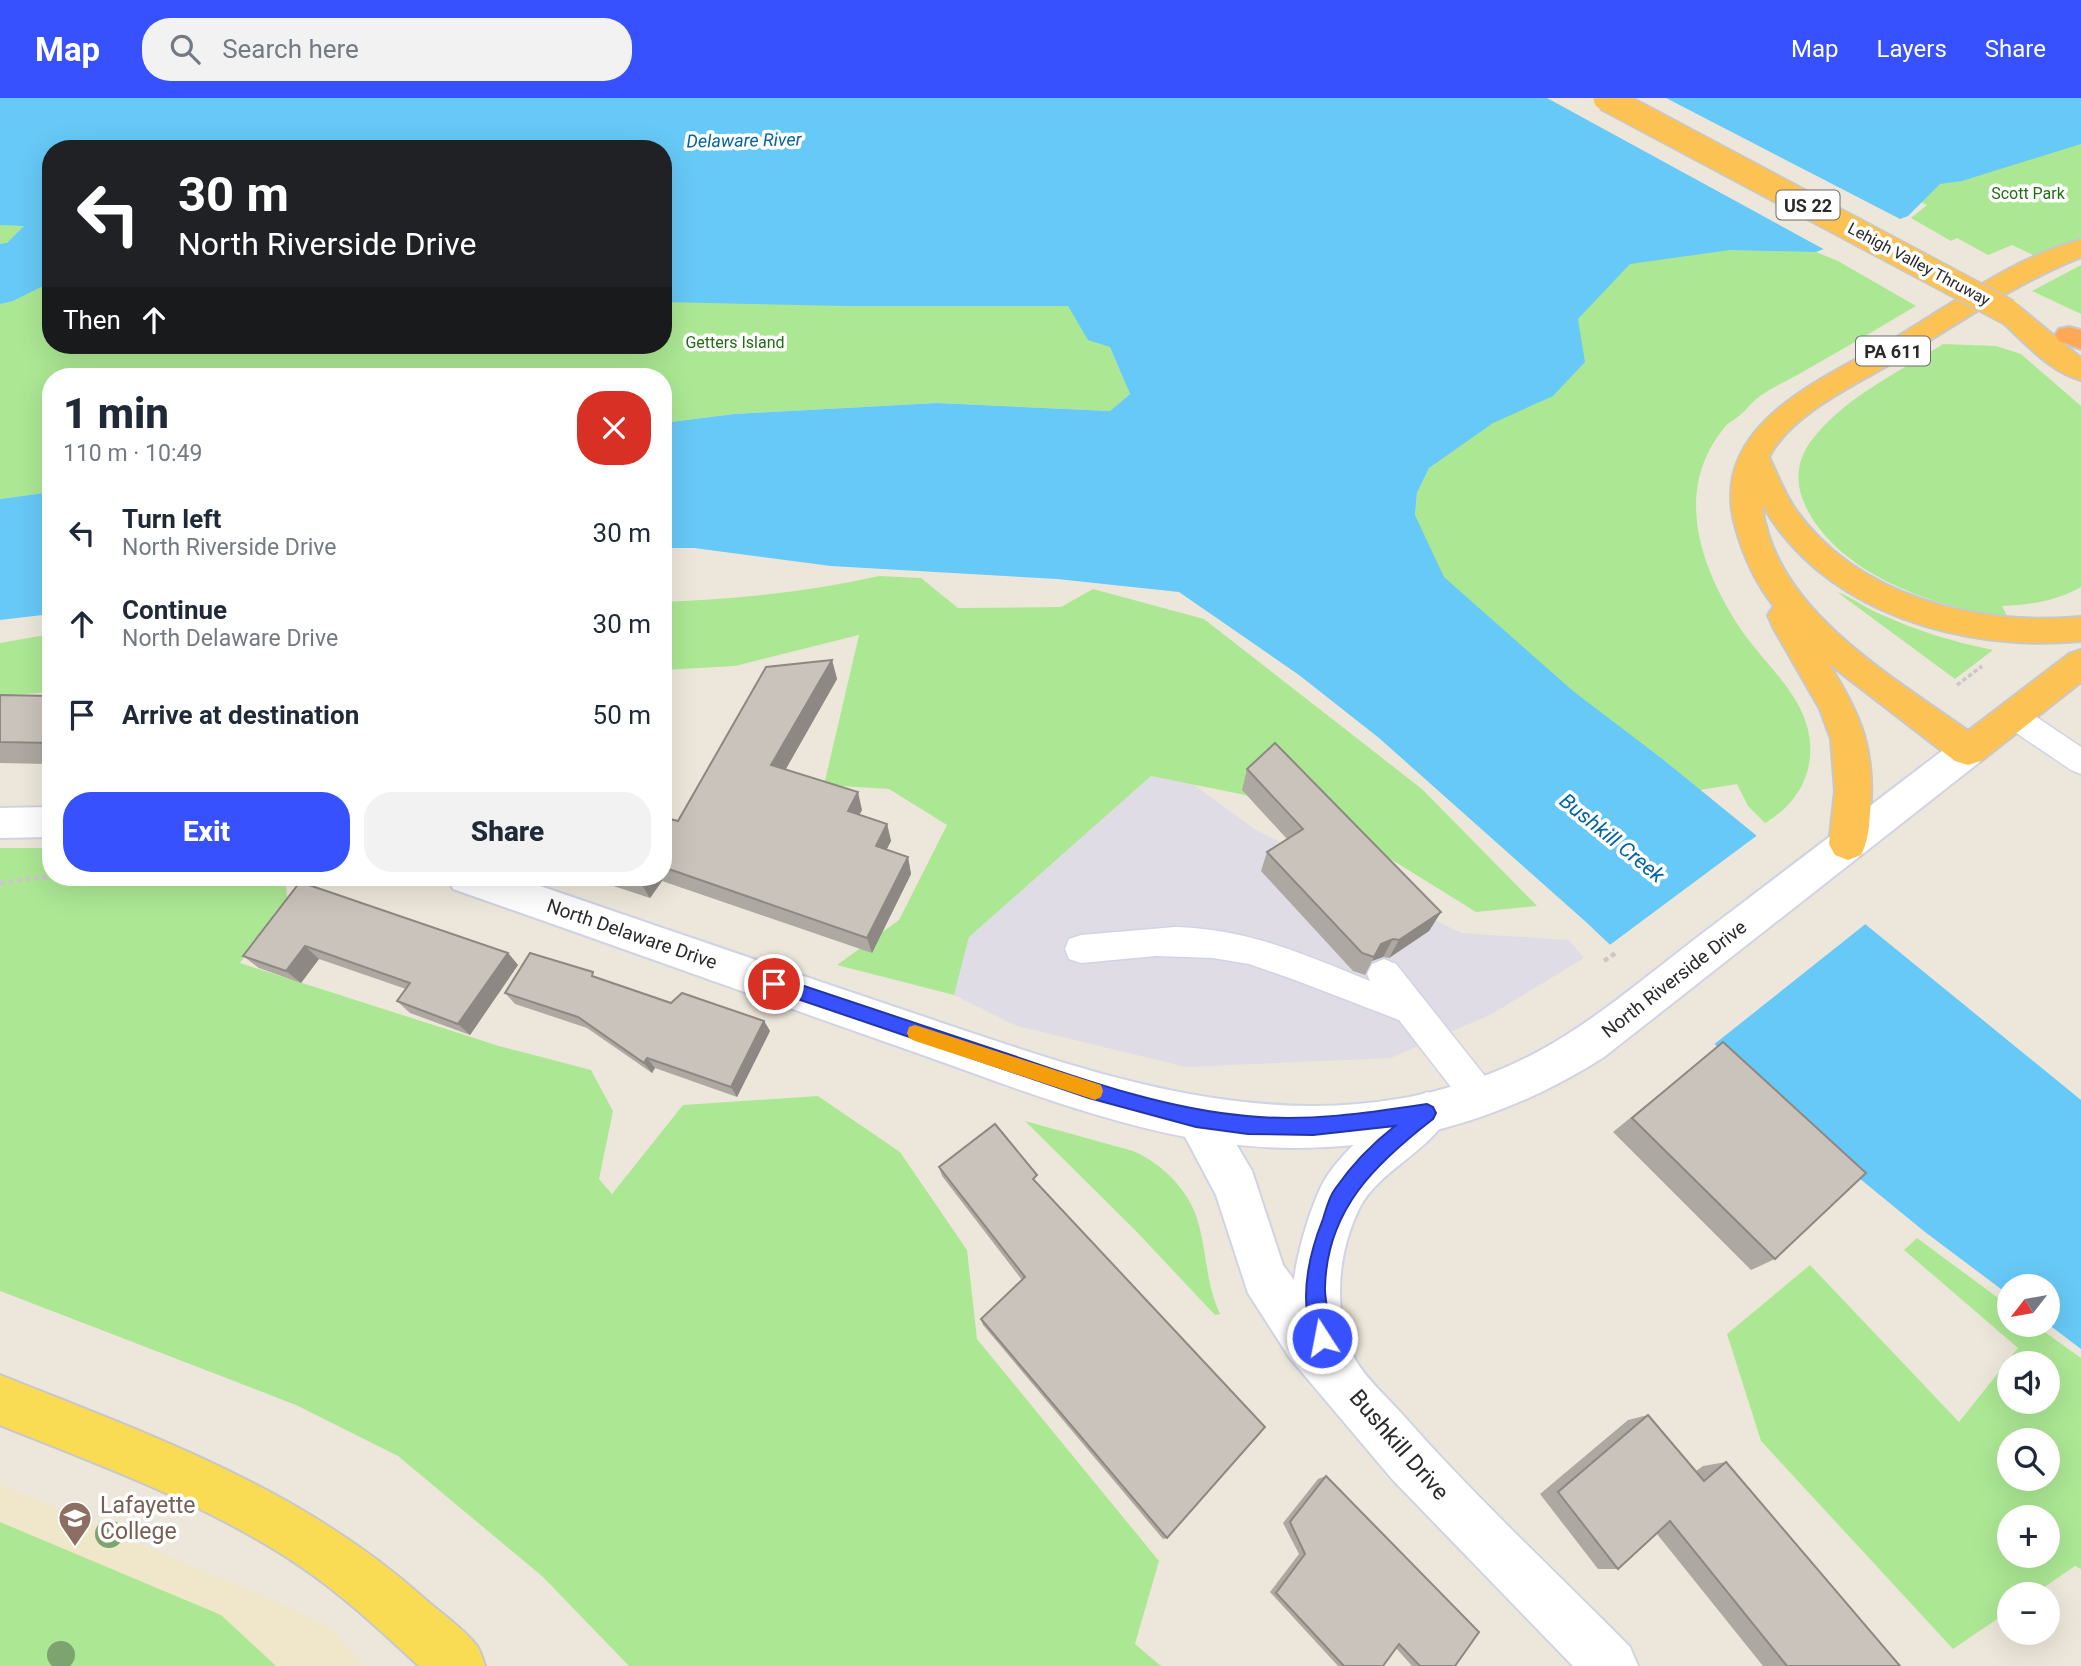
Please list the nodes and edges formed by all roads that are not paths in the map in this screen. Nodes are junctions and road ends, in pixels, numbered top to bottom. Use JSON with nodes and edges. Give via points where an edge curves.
{"nodes":[{"id":1,"x":1606,"y":98,"type":"edge"},
{"id":2,"x":2081,"y":248,"type":"edge"},
{"id":3,"x":2008,"y":312,"type":"junction"},
{"id":4,"x":2077,"y":338,"type":"edge"},
{"id":5,"x":2081,"y":371,"type":"edge"},
{"id":6,"x":1754,"y":457,"type":"junction"},
{"id":7,"x":1780,"y":589,"type":"junction"},
{"id":8,"x":2081,"y":629,"type":"edge"},
{"id":9,"x":2081,"y":663,"type":"edge"},
{"id":10,"x":2013,"y":716,"type":"junction"},
{"id":11,"x":1968,"y":751,"type":"junction"},
{"id":12,"x":2081,"y":762,"type":"edge"},
{"id":13,"x":42,"y":822,"type":"edge"},
{"id":14,"x":0,"y":823,"type":"edge"},
{"id":15,"x":1848,"y":844,"type":"junction"},
{"id":16,"x":493,"y":886,"type":"edge"},
{"id":17,"x":1081,"y":949,"type":"dead end"},
{"id":18,"x":1384,"y":974,"type":"edge"},
{"id":19,"x":1410,"y":1007,"type":"junction"},
{"id":20,"x":1480,"y":1097,"type":"junction"},
{"id":21,"x":1427,"y":1113,"type":"junction"},
{"id":22,"x":1196,"y":1118,"type":"junction"},
{"id":23,"x":1337,"y":1373,"type":"junction"},
{"id":24,"x":0,"y":1400,"type":"edge"},
{"id":25,"x":458,"y":1666,"type":"edge"},
{"id":26,"x":1611,"y":1666,"type":"edge"}],
"edges":[{"from":1,"to":3,"type":"highway","name":"Lehigh Valley Thruway","number":"US 22","bridge":true},
{"from":2,"to":6,"type":"highway","number":"PA 611","via":[[2027,273],[1791,414],[1769,434]]},
{"from":3,"to":4,"type":"highway","name":"Lehigh Valley Thruway","number":"US 22"},
{"from":3,"to":5,"type":"highway","name":"Lehigh Valley Thruway","number":"US 22"},
{"from":6,"to":7,"type":"highway","number":"PA 611","via":[[1745,486],[1748,518],[1759,555]]},
{"from":6,"to":8,"type":"highway","via":[[1799,534],[1830,562],[1876,591],[1928,614],[1983,628],[2042,634]]},
{"from":7,"to":11,"type":"highway","number":"PA 611","via":[[1827,642]]},
{"from":7,"to":15,"type":"highway","number":"PA 611","via":[[1798,646],[1837,706],[1850,741],[1855,786]]},
{"from":9,"to":10,"type":"highway","name":"North Riverside Drive"},
{"from":10,"to":11,"type":"highway","name":"North Riverside Drive"},
{"from":10,"to":12,"type":"lane"},
{"from":11,"to":15,"type":"main road","name":"North Riverside Drive"},
{"from":13,"to":14,"type":"main road"},
{"from":15,"to":20,"type":"main road","name":"North Riverside Drive","via":[[1594,1041],[1515,1085]]},
{"from":16,"to":22,"type":"main road","name":"North Delaware Drive","via":[[952,1045],[1089,1090]]},
{"from":17,"to":19,"type":"lane","via":[[1182,941],[1234,946],[1378,1001]]},
{"from":18,"to":19,"type":"lane"},
{"from":19,"to":20,"type":"lane"},
{"from":20,"to":21,"type":"main road","name":"North Riverside Drive"},
{"from":21,"to":22,"type":"main road","name":"North Riverside Drive","via":[[1313,1126]]},
{"from":21,"to":23,"type":"main road","via":[[1368,1162],[1340,1197],[1324,1239],[1315,1286],[1316,1313]]},
{"from":22,"to":23,"type":"main road","name":"Bushkill Drive","via":[[1236,1187],[1264,1277],[1306,1340]]},
{"from":23,"to":26,"type":"main road","name":"Bushkill Drive","via":[[1419,1470]]},
{"from":24,"to":25,"type":"main road","via":[[108,1443],[299,1535],[374,1589]]}]}
